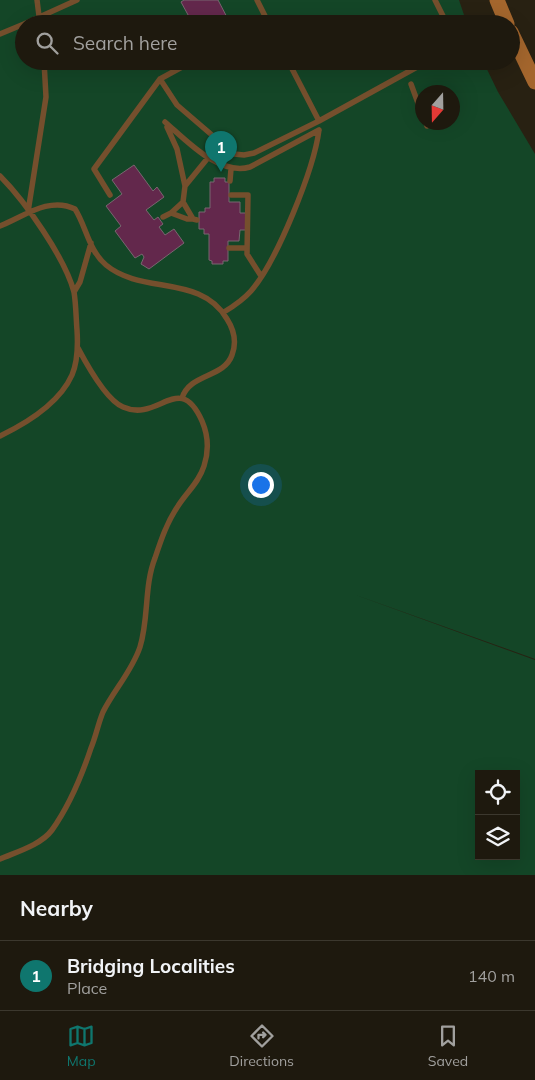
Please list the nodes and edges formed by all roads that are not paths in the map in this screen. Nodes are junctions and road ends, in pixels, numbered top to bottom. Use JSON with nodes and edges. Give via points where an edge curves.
{"nodes":[{"id":1,"x":37,"y":0,"type":"edge"},
{"id":2,"x":77,"y":0,"type":"edge"},
{"id":3,"x":256,"y":0,"type":"edge"},
{"id":4,"x":435,"y":0,"type":"edge"},
{"id":5,"x":497,"y":0,"type":"edge"},
{"id":6,"x":39,"y":15,"type":"edge"},
{"id":7,"x":49,"y":15,"type":"edge"},
{"id":8,"x":263,"y":15,"type":"edge"},
{"id":9,"x":442,"y":15,"type":"edge"},
{"id":10,"x":503,"y":15,"type":"edge"},
{"id":11,"x":15,"y":28,"type":"edge"},
{"id":12,"x":0,"y":34,"type":"edge"},
{"id":13,"x":520,"y":51,"type":"edge"},
{"id":14,"x":44,"y":70,"type":"edge"},
{"id":15,"x":176,"y":70,"type":"edge"},
{"id":16,"x":292,"y":70,"type":"edge"},
{"id":17,"x":412,"y":70,"type":"edge"},
{"id":18,"x":160,"y":79,"type":"junction"},
{"id":19,"x":535,"y":82,"type":"edge"},
{"id":20,"x":411,"y":84,"type":"dead end"},
{"id":21,"x":415,"y":95,"type":"edge"},
{"id":22,"x":318,"y":121,"type":"junction"},
{"id":23,"x":207,"y":159,"type":"junction"},
{"id":24,"x":231,"y":169,"type":"junction"},
{"id":25,"x":0,"y":176,"type":"edge"},
{"id":26,"x":230,"y":181,"type":"dead end"},
{"id":27,"x":185,"y":186,"type":"junction"},
{"id":28,"x":232,"y":194,"type":"dead end"},
{"id":29,"x":110,"y":195,"type":"dead end"},
{"id":30,"x":183,"y":202,"type":"junction"},
{"id":31,"x":28,"y":212,"type":"junction"},
{"id":32,"x":171,"y":213,"type":"junction"},
{"id":33,"x":163,"y":217,"type":"dead end"},
{"id":34,"x":0,"y":226,"type":"edge"},
{"id":35,"x":91,"y":243,"type":"junction"},
{"id":36,"x":229,"y":248,"type":"dead end"},
{"id":37,"x":247,"y":248,"type":"junction"},
{"id":38,"x":262,"y":276,"type":"junction"},
{"id":39,"x":74,"y":292,"type":"junction"},
{"id":40,"x":224,"y":312,"type":"junction"},
{"id":41,"x":78,"y":348,"type":"junction"},
{"id":42,"x":182,"y":398,"type":"junction"},
{"id":43,"x":0,"y":436,"type":"edge"},
{"id":44,"x":0,"y":859,"type":"edge"}],
"edges":[{"from":1,"to":6,"type":"lane"},
{"from":2,"to":7,"type":"lane"},
{"from":3,"to":8,"type":"lane"},
{"from":4,"to":9,"type":"lane"},
{"from":5,"to":10,"type":"main road"},
{"from":11,"to":12,"type":"lane"},
{"from":13,"to":19,"type":"main road"},
{"from":14,"to":31,"type":"lane","via":[[46,97]]},
{"from":15,"to":18,"type":"lane"},
{"from":16,"to":22,"type":"lane"},
{"from":17,"to":22,"type":"lane"},
{"from":18,"to":22,"type":"lane","via":[[177,105],[234,154],[254,153]]},
{"from":18,"to":29,"type":"lane","via":[[94,169]]},
{"from":20,"to":21,"type":"lane"},
{"from":23,"to":24,"type":"lane"},
{"from":23,"to":27,"type":"lane"},
{"from":23,"to":27,"type":"lane","via":[[165,122],[177,149]]},
{"from":24,"to":26,"type":"lane"},
{"from":24,"to":38,"type":"lane","via":[[250,167],[319,130],[301,192]]},
{"from":25,"to":31,"type":"lane"},
{"from":27,"to":30,"type":"lane"},
{"from":28,"to":37,"type":"lane","via":[[248,195]]},
{"from":30,"to":32,"type":"lane"},
{"from":30,"to":32,"type":"lane","via":[[195,220]]},
{"from":31,"to":34,"type":"lane"},
{"from":31,"to":35,"type":"lane","via":[[55,204],[67,205],[75,209]]},
{"from":31,"to":39,"type":"lane","via":[[60,258]]},
{"from":32,"to":33,"type":"lane"},
{"from":35,"to":39,"type":"lane"},
{"from":35,"to":40,"type":"lane","via":[[106,265],[121,274],[143,282],[195,292],[207,297]]},
{"from":36,"to":37,"type":"lane"},
{"from":37,"to":38,"type":"lane","via":[[247,254]]},
{"from":38,"to":40,"type":"lane","via":[[245,297]]},
{"from":39,"to":41,"type":"lane"},
{"from":40,"to":42,"type":"lane","via":[[234,334],[232,357],[226,366],[190,384]]},
{"from":41,"to":42,"type":"lane","via":[[105,391],[122,407],[143,410],[171,398]]},
{"from":41,"to":43,"type":"lane","via":[[72,375],[64,388],[38,414]]},
{"from":42,"to":44,"type":"lane","via":[[189,401],[202,421],[207,453],[199,478],[171,516],[154,561],[139,647],[133,663],[104,711],[83,770],[51,831],[42,839]]}]}
